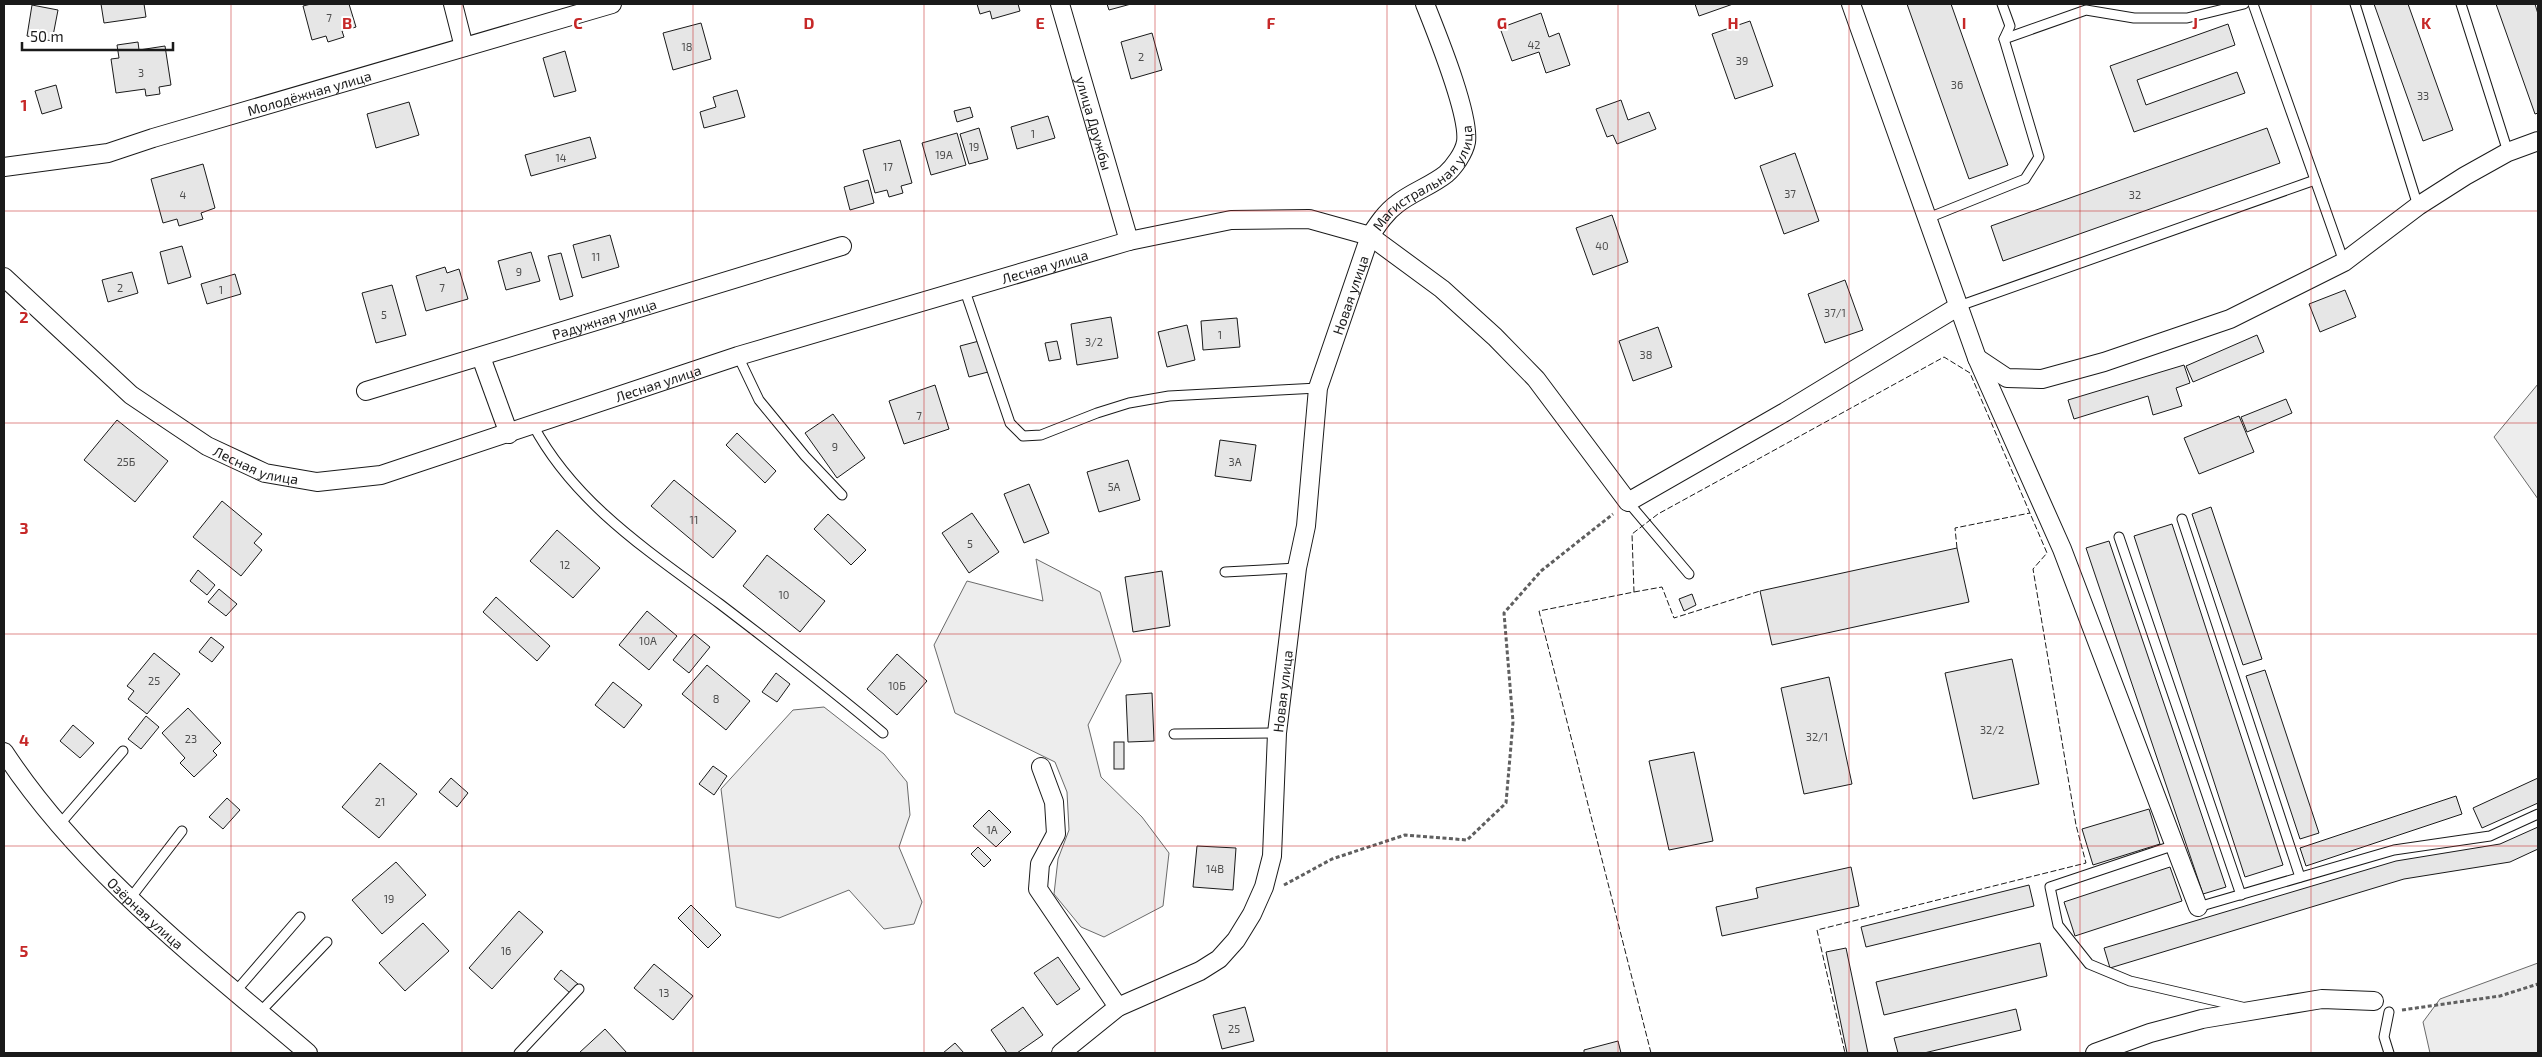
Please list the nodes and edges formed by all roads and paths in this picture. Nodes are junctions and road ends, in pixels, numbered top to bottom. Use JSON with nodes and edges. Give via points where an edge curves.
{"nodes":[{"id":1,"x":453,"y":4,"type":"edge"},
{"id":2,"x":612,"y":4,"type":"edge"},
{"id":3,"x":1060,"y":4,"type":"edge"},
{"id":4,"x":1424,"y":4,"type":"edge"},
{"id":5,"x":1851,"y":4,"type":"edge"},
{"id":6,"x":2002,"y":4,"type":"edge"},
{"id":7,"x":2244,"y":4,"type":"edge"},
{"id":8,"x":2253,"y":4,"type":"edge"},
{"id":9,"x":2355,"y":4,"type":"edge"},
{"id":10,"x":2460,"y":4,"type":"edge"},
{"id":11,"x":2004,"y":39,"type":"junction"},
{"id":12,"x":464,"y":47,"type":"junction"},
{"id":13,"x":2538,"y":141,"type":"edge"},
{"id":14,"x":2508,"y":152,"type":"junction"},
{"id":15,"x":4,"y":167,"type":"edge"},
{"id":16,"x":2315,"y":180,"type":"junction"},
{"id":17,"x":2418,"y":206,"type":"junction"},
{"id":18,"x":1928,"y":218,"type":"junction"},
{"id":19,"x":1370,"y":236,"type":"junction"},
{"id":20,"x":1129,"y":240,"type":"junction"},
{"id":21,"x":842,"y":246,"type":"dead end"},
{"id":22,"x":2344,"y":262,"type":"junction"},
{"id":23,"x":4,"y":277,"type":"edge"},
{"id":24,"x":964,"y":288,"type":"junction"},
{"id":25,"x":1959,"y":306,"type":"junction"},
{"id":26,"x":738,"y":356,"type":"junction"},
{"id":27,"x":481,"y":357,"type":"junction"},
{"id":28,"x":1977,"y":358,"type":"junction"},
{"id":29,"x":1318,"y":388,"type":"junction"},
{"id":30,"x":366,"y":391,"type":"dead end"},
{"id":31,"x":533,"y":425,"type":"junction"},
{"id":32,"x":509,"y":434,"type":"junction"},
{"id":33,"x":842,"y":494,"type":"dead end"},
{"id":34,"x":1628,"y":502,"type":"junction"},
{"id":35,"x":2182,"y":518,"type":"dead end"},
{"id":36,"x":2119,"y":537,"type":"dead end"},
{"id":37,"x":1297,"y":568,"type":"junction"},
{"id":38,"x":1225,"y":572,"type":"dead end"},
{"id":39,"x":1689,"y":574,"type":"dead end"},
{"id":40,"x":884,"y":733,"type":"dead end"},
{"id":41,"x":1276,"y":733,"type":"junction"},
{"id":42,"x":1174,"y":734,"type":"dead end"},
{"id":43,"x":123,"y":751,"type":"dead end"},
{"id":44,"x":4,"y":752,"type":"edge"},
{"id":45,"x":1041,"y":767,"type":"dead end"},
{"id":46,"x":2538,"y":814,"type":"edge"},
{"id":47,"x":59,"y":825,"type":"junction"},
{"id":48,"x":182,"y":831,"type":"dead end"},
{"id":49,"x":2175,"y":845,"type":"junction"},
{"id":50,"x":2300,"y":877,"type":"junction"},
{"id":51,"x":2241,"y":895,"type":"junction"},
{"id":52,"x":1259,"y":898,"type":"junction"},
{"id":53,"x":129,"y":900,"type":"junction"},
{"id":54,"x":2198,"y":907,"type":"joint"},
{"id":55,"x":300,"y":917,"type":"dead end"},
{"id":56,"x":327,"y":942,"type":"dead end"},
{"id":57,"x":2538,"y":984,"type":"edge"},
{"id":58,"x":579,"y":989,"type":"dead end"},
{"id":59,"x":236,"y":991,"type":"junction"},
{"id":60,"x":2374,"y":1002,"type":"dead end"},
{"id":61,"x":1118,"y":1007,"type":"junction"},
{"id":62,"x":2254,"y":1010,"type":"junction"},
{"id":63,"x":260,"y":1012,"type":"junction"},
{"id":64,"x":2389,"y":1012,"type":"joint"},
{"id":65,"x":308,"y":1053,"type":"edge"},
{"id":66,"x":519,"y":1053,"type":"edge"},
{"id":67,"x":1061,"y":1053,"type":"edge"},
{"id":68,"x":2095,"y":1053,"type":"edge"},
{"id":69,"x":2389,"y":1053,"type":"edge"}],
"edges":[{"from":1,"to":12,"type":"street"},
{"from":2,"to":12,"type":"street","name":"Молодёжная улица"},
{"from":3,"to":20,"type":"street","name":"улица Дружбы"},
{"from":4,"to":19,"type":"street","name":"Магистральная улица","via":[[1440,42],[1466,126],[1466,143],[1446,174],[1398,203]]},
{"from":5,"to":18,"type":"street"},
{"from":6,"to":11,"type":"lane","via":[[2010,26]]},
{"from":7,"to":11,"type":"lane","via":[[2187,18],[2134,18],[2086,10]]},
{"from":8,"to":16,"type":"lane"},
{"from":9,"to":17,"type":"lane"},
{"from":10,"to":14,"type":"lane"},
{"from":11,"to":18,"type":"lane","via":[[2039,157],[2025,179]]},
{"from":12,"to":15,"type":"street","name":"Молодёжная улица","via":[[108,153]]},
{"from":13,"to":14,"type":"street"},
{"from":14,"to":17,"type":"street"},
{"from":16,"to":22,"type":"lane"},
{"from":16,"to":25,"type":"lane"},
{"from":17,"to":22,"type":"street"},
{"from":18,"to":25,"type":"street"},
{"from":19,"to":20,"type":"street","name":"Лесная улица","via":[[1309,220],[1231,220]]},
{"from":19,"to":29,"type":"street","name":"Новая улица"},
{"from":19,"to":34,"type":"street","via":[[1442,289],[1496,337],[1536,379]]},
{"from":20,"to":24,"type":"street","name":"Лесная улица"},
{"from":21,"to":27,"type":"street","name":"Радужная улица"},
{"from":22,"to":28,"type":"street","via":[[2230,319],[2104,362],[2042,379],[2007,378]]},
{"from":23,"to":32,"type":"street","name":"Лесная улица","via":[[131,394],[208,446],[264,473],[317,482],[381,474]]},
{"from":24,"to":26,"type":"street","name":"Лесная улица"},
{"from":24,"to":29,"type":"lane","via":[[1010,423],[1024,436],[1041,435],[1129,403],[1169,396]]},
{"from":25,"to":28,"type":"street"},
{"from":25,"to":34,"type":"street"},
{"from":26,"to":31,"type":"street","name":"Лесная улица"},
{"from":26,"to":33,"type":"lane","via":[[759,400],[805,456]]},
{"from":27,"to":30,"type":"street","name":"Радужная улица"},
{"from":27,"to":32,"type":"street"},
{"from":28,"to":49,"type":"street","via":[[2062,549]]},
{"from":29,"to":37,"type":"street","name":"Новая улица","via":[[1306,526]]},
{"from":31,"to":32,"type":"street","name":"Лесная улица"},
{"from":31,"to":40,"type":"lane","via":[[548,454],[570,481],[625,533],[817,678]]},
{"from":34,"to":39,"type":"lane"},
{"from":34,"to":52,"type":"path","via":[[1542,570],[1504,614],[1513,722],[1506,803],[1468,840],[1405,835],[1332,859]]},
{"from":35,"to":50,"type":"lane"},
{"from":36,"to":51,"type":"lane"},
{"from":37,"to":38,"type":"lane"},
{"from":37,"to":41,"type":"street","name":"Новая улица"},
{"from":41,"to":42,"type":"lane"},
{"from":41,"to":52,"type":"street","name":"Новая улица","via":[[1272,856]]},
{"from":43,"to":47,"type":"lane"},
{"from":44,"to":47,"type":"street","name":"Озёрная улица"},
{"from":45,"to":61,"type":"street","via":[[1054,802],[1056,834],[1040,864],[1038,889]]},
{"from":46,"to":50,"type":"lane","via":[[2490,836],[2394,850]]},
{"from":47,"to":53,"type":"street","name":"Озёрная улица"},
{"from":48,"to":53,"type":"lane"},
{"from":49,"to":54,"type":"street"},
{"from":49,"to":62,"type":"lane","via":[[2050,887],[2058,925],[2089,964],[2130,981]]},
{"from":50,"to":51,"type":"lane"},
{"from":51,"to":54,"type":"lane"},
{"from":52,"to":61,"type":"street","name":"Новая улица","via":[[1236,940],[1218,959],[1200,971]]},
{"from":53,"to":59,"type":"street","name":"Озёрная улица"},
{"from":55,"to":59,"type":"lane"},
{"from":56,"to":63,"type":"lane"},
{"from":57,"to":64,"type":"path","via":[[2500,996]]},
{"from":58,"to":66,"type":"lane"},
{"from":59,"to":63,"type":"street","name":"Озёрная улица"},
{"from":60,"to":62,"type":"street","via":[[2322,999]]},
{"from":61,"to":67,"type":"street","name":"Новая улица"},
{"from":62,"to":68,"type":"street","via":[[2158,1030]]},
{"from":63,"to":65,"type":"street","name":"Озёрная улица"},
{"from":64,"to":69,"type":"lane","via":[[2384,1038]]}]}
